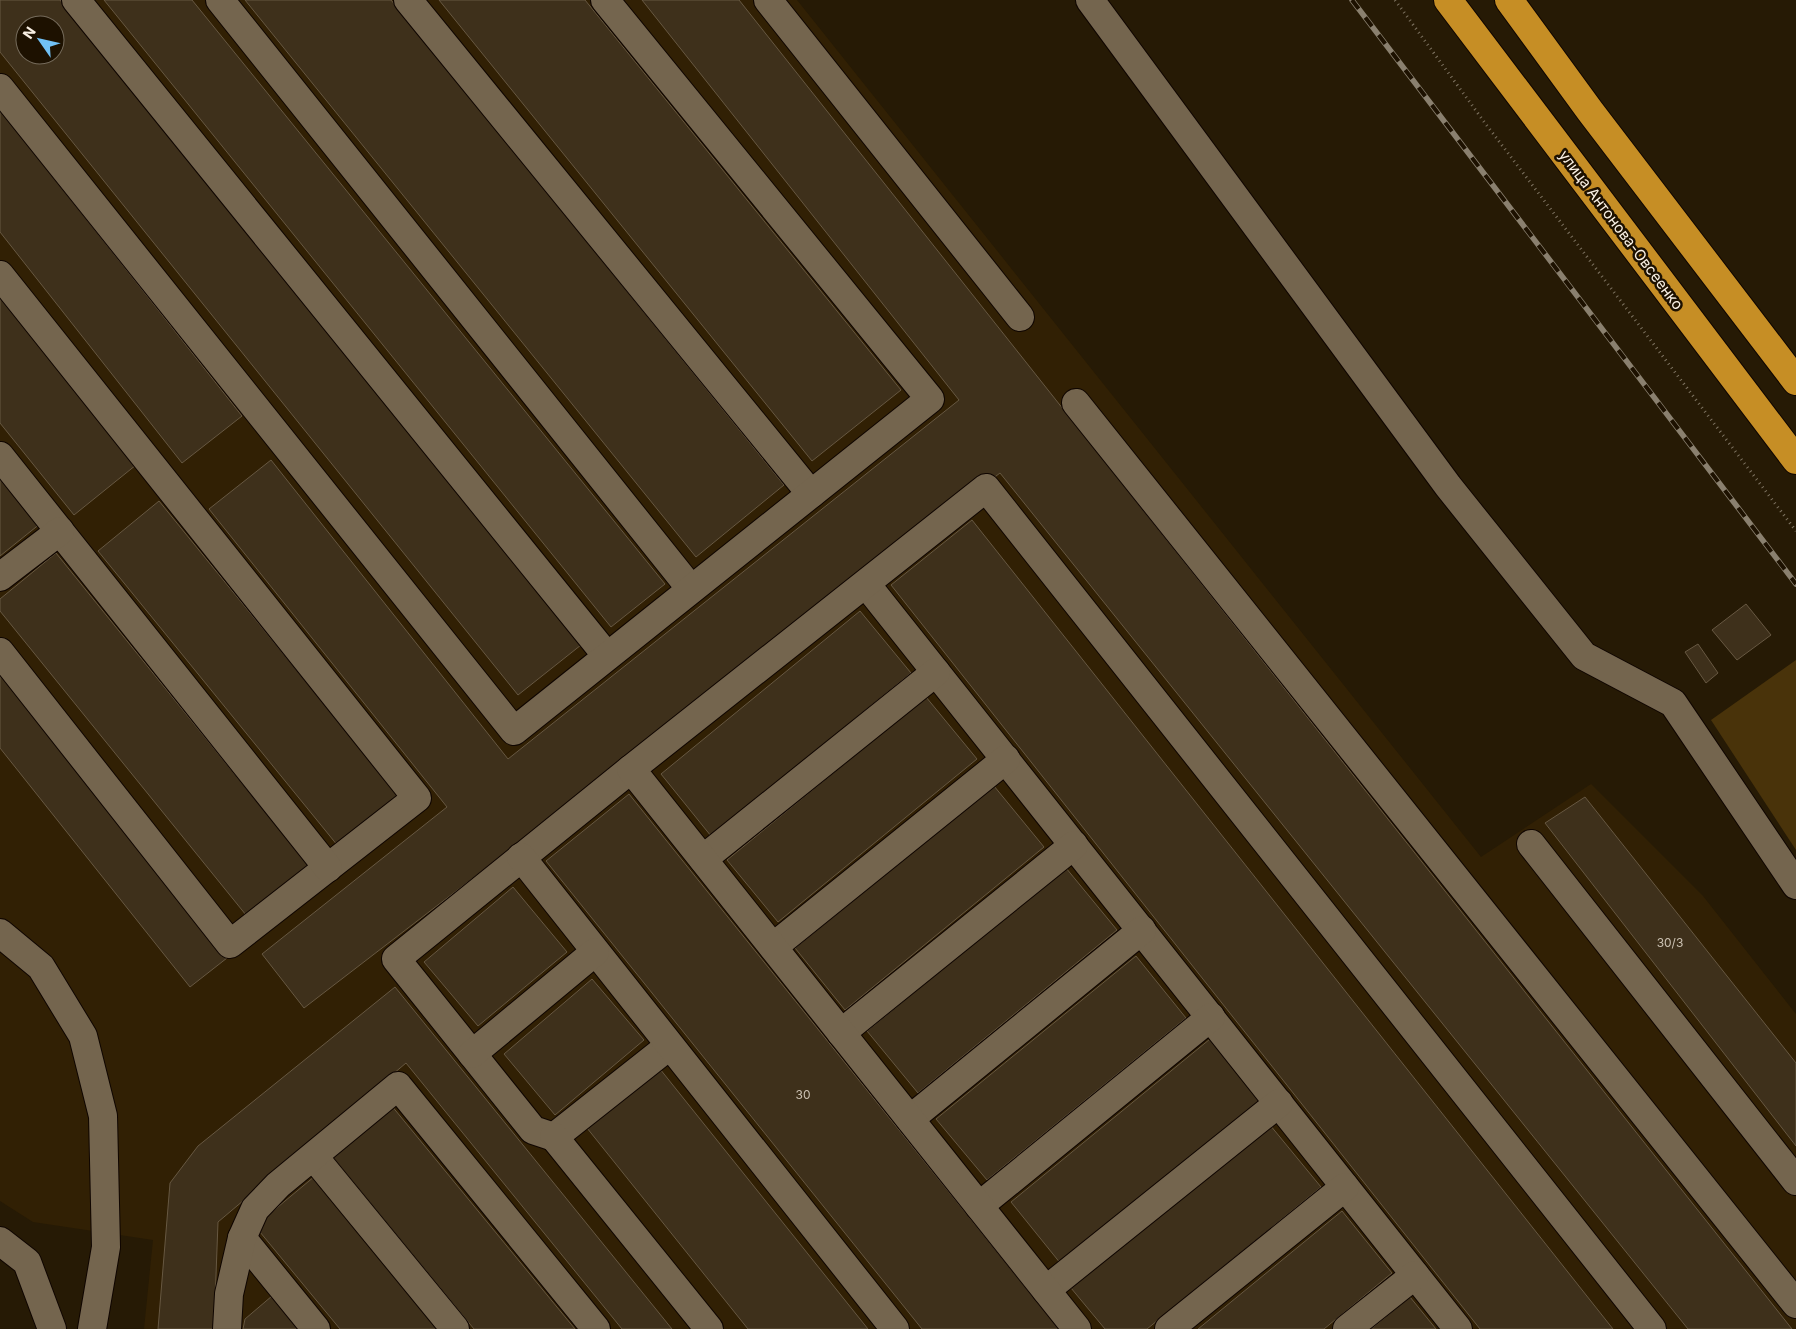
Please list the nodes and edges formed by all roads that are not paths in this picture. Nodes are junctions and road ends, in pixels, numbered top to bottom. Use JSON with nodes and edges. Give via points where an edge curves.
{"nodes":[{"id":1,"x":76,"y":0,"type":"edge"},
{"id":2,"x":220,"y":0,"type":"edge"},
{"id":3,"x":408,"y":0,"type":"edge"},
{"id":4,"x":606,"y":0,"type":"edge"},
{"id":5,"x":768,"y":0,"type":"edge"},
{"id":6,"x":1090,"y":0,"type":"edge"},
{"id":7,"x":1448,"y":0,"type":"edge"},
{"id":8,"x":1509,"y":0,"type":"edge"},
{"id":9,"x":0,"y":88,"type":"edge"},
{"id":10,"x":0,"y":275,"type":"edge"},
{"id":11,"x":1020,"y":317,"type":"dead end"},
{"id":12,"x":1796,"y":381,"type":"edge"},
{"id":13,"x":1076,"y":403,"type":"dead end"},
{"id":14,"x":0,"y":456,"type":"edge"},
{"id":15,"x":1796,"y":460,"type":"edge"},
{"id":16,"x":810,"y":494,"type":"junction"},
{"id":17,"x":60,"y":531,"type":"junction"},
{"id":18,"x":0,"y":577,"type":"edge"},
{"id":19,"x":866,"y":584,"type":"junction"},
{"id":20,"x":691,"y":589,"type":"junction"},
{"id":21,"x":0,"y":652,"type":"edge"},
{"id":22,"x":607,"y":656,"type":"junction"},
{"id":23,"x":936,"y":672,"type":"junction"},
{"id":24,"x":1006,"y":759,"type":"junction"},
{"id":25,"x":631,"y":769,"type":"junction"},
{"id":26,"x":1531,"y":844,"type":"dead end"},
{"id":27,"x":1074,"y":845,"type":"junction"},
{"id":28,"x":521,"y":858,"type":"junction"},
{"id":29,"x":703,"y":860,"type":"junction"},
{"id":30,"x":328,"y":868,"type":"junction"},
{"id":31,"x":1796,"y":885,"type":"edge"},
{"id":32,"x":1142,"y":930,"type":"junction"},
{"id":33,"x":0,"y":933,"type":"edge"},
{"id":34,"x":773,"y":947,"type":"junction"},
{"id":35,"x":595,"y":952,"type":"junction"},
{"id":36,"x":1211,"y":1017,"type":"junction"},
{"id":37,"x":841,"y":1033,"type":"junction"},
{"id":38,"x":669,"y":1046,"type":"junction"},
{"id":39,"x":472,"y":1054,"type":"junction"},
{"id":40,"x":1279,"y":1103,"type":"junction"},
{"id":41,"x":910,"y":1119,"type":"junction"},
{"id":42,"x":554,"y":1137,"type":"junction"},
{"id":43,"x":314,"y":1157,"type":"junction"},
{"id":44,"x":1796,"y":1181,"type":"edge"},
{"id":45,"x":1345,"y":1187,"type":"junction"},
{"id":46,"x":979,"y":1206,"type":"junction"},
{"id":47,"x":242,"y":1238,"type":"junction"},
{"id":48,"x":0,"y":1241,"type":"edge"},
{"id":49,"x":1415,"y":1275,"type":"junction"},
{"id":50,"x":1046,"y":1290,"type":"junction"},
{"id":51,"x":1796,"y":1304,"type":"edge"},
{"id":52,"x":52,"y":1329,"type":"edge"},
{"id":53,"x":92,"y":1329,"type":"edge"},
{"id":54,"x":227,"y":1329,"type":"edge"},
{"id":55,"x":316,"y":1329,"type":"edge"},
{"id":56,"x":455,"y":1329,"type":"edge"},
{"id":57,"x":596,"y":1329,"type":"edge"},
{"id":58,"x":709,"y":1329,"type":"edge"},
{"id":59,"x":895,"y":1329,"type":"edge"},
{"id":60,"x":1077,"y":1329,"type":"edge"},
{"id":61,"x":1169,"y":1329,"type":"edge"},
{"id":62,"x":1348,"y":1329,"type":"edge"},
{"id":63,"x":1458,"y":1329,"type":"edge"},
{"id":64,"x":1652,"y":1329,"type":"edge"}],
"edges":[{"from":1,"to":22,"type":"lane"},
{"from":2,"to":20,"type":"lane"},
{"from":3,"to":16,"type":"lane"},
{"from":4,"to":16,"type":"lane","via":[[930,399]]},
{"from":5,"to":11,"type":"lane"},
{"from":6,"to":31,"type":"lane","via":[[1454,494],[1584,656],[1673,703]]},
{"from":7,"to":15,"type":"highway","name":"улица Антонова-Овсеенко"},
{"from":8,"to":12,"type":"highway"},
{"from":9,"to":22,"type":"lane","via":[[514,731]]},
{"from":10,"to":30,"type":"lane","via":[[417,798]]},
{"from":13,"to":51,"type":"lane"},
{"from":14,"to":17,"type":"lane"},
{"from":16,"to":20,"type":"lane"},
{"from":17,"to":18,"type":"lane"},
{"from":17,"to":30,"type":"lane"},
{"from":19,"to":23,"type":"lane"},
{"from":19,"to":25,"type":"lane"},
{"from":19,"to":64,"type":"lane","via":[[986,488]]},
{"from":20,"to":22,"type":"lane"},
{"from":21,"to":30,"type":"lane","via":[[230,944]]},
{"from":23,"to":24,"type":"lane"},
{"from":23,"to":29,"type":"lane"},
{"from":24,"to":27,"type":"lane"},
{"from":24,"to":34,"type":"lane"},
{"from":25,"to":28,"type":"lane"},
{"from":25,"to":29,"type":"lane"},
{"from":26,"to":44,"type":"lane"},
{"from":27,"to":32,"type":"lane"},
{"from":27,"to":37,"type":"lane"},
{"from":28,"to":35,"type":"lane"},
{"from":28,"to":39,"type":"lane","via":[[396,959]]},
{"from":29,"to":34,"type":"lane"},
{"from":32,"to":36,"type":"lane"},
{"from":32,"to":41,"type":"lane"},
{"from":33,"to":53,"type":"lane","via":[[41,967],[84,1036],[103,1116],[106,1247]]},
{"from":34,"to":37,"type":"lane"},
{"from":35,"to":38,"type":"lane"},
{"from":35,"to":39,"type":"lane"},
{"from":36,"to":40,"type":"lane"},
{"from":36,"to":46,"type":"lane"},
{"from":37,"to":41,"type":"lane"},
{"from":38,"to":42,"type":"lane"},
{"from":38,"to":59,"type":"lane"},
{"from":39,"to":42,"type":"lane","via":[[533,1130]]},
{"from":40,"to":45,"type":"lane"},
{"from":40,"to":50,"type":"lane"},
{"from":41,"to":46,"type":"lane"},
{"from":42,"to":58,"type":"lane"},
{"from":43,"to":47,"type":"lane","via":[[255,1208]]},
{"from":43,"to":56,"type":"lane"},
{"from":43,"to":57,"type":"lane","via":[[398,1086]]},
{"from":45,"to":49,"type":"lane"},
{"from":45,"to":61,"type":"lane"},
{"from":46,"to":50,"type":"lane"},
{"from":47,"to":54,"type":"lane","via":[[229,1294]]},
{"from":47,"to":55,"type":"lane"},
{"from":48,"to":52,"type":"lane","via":[[27,1262]]},
{"from":49,"to":62,"type":"lane"},
{"from":49,"to":63,"type":"lane"},
{"from":50,"to":60,"type":"lane"}]}
